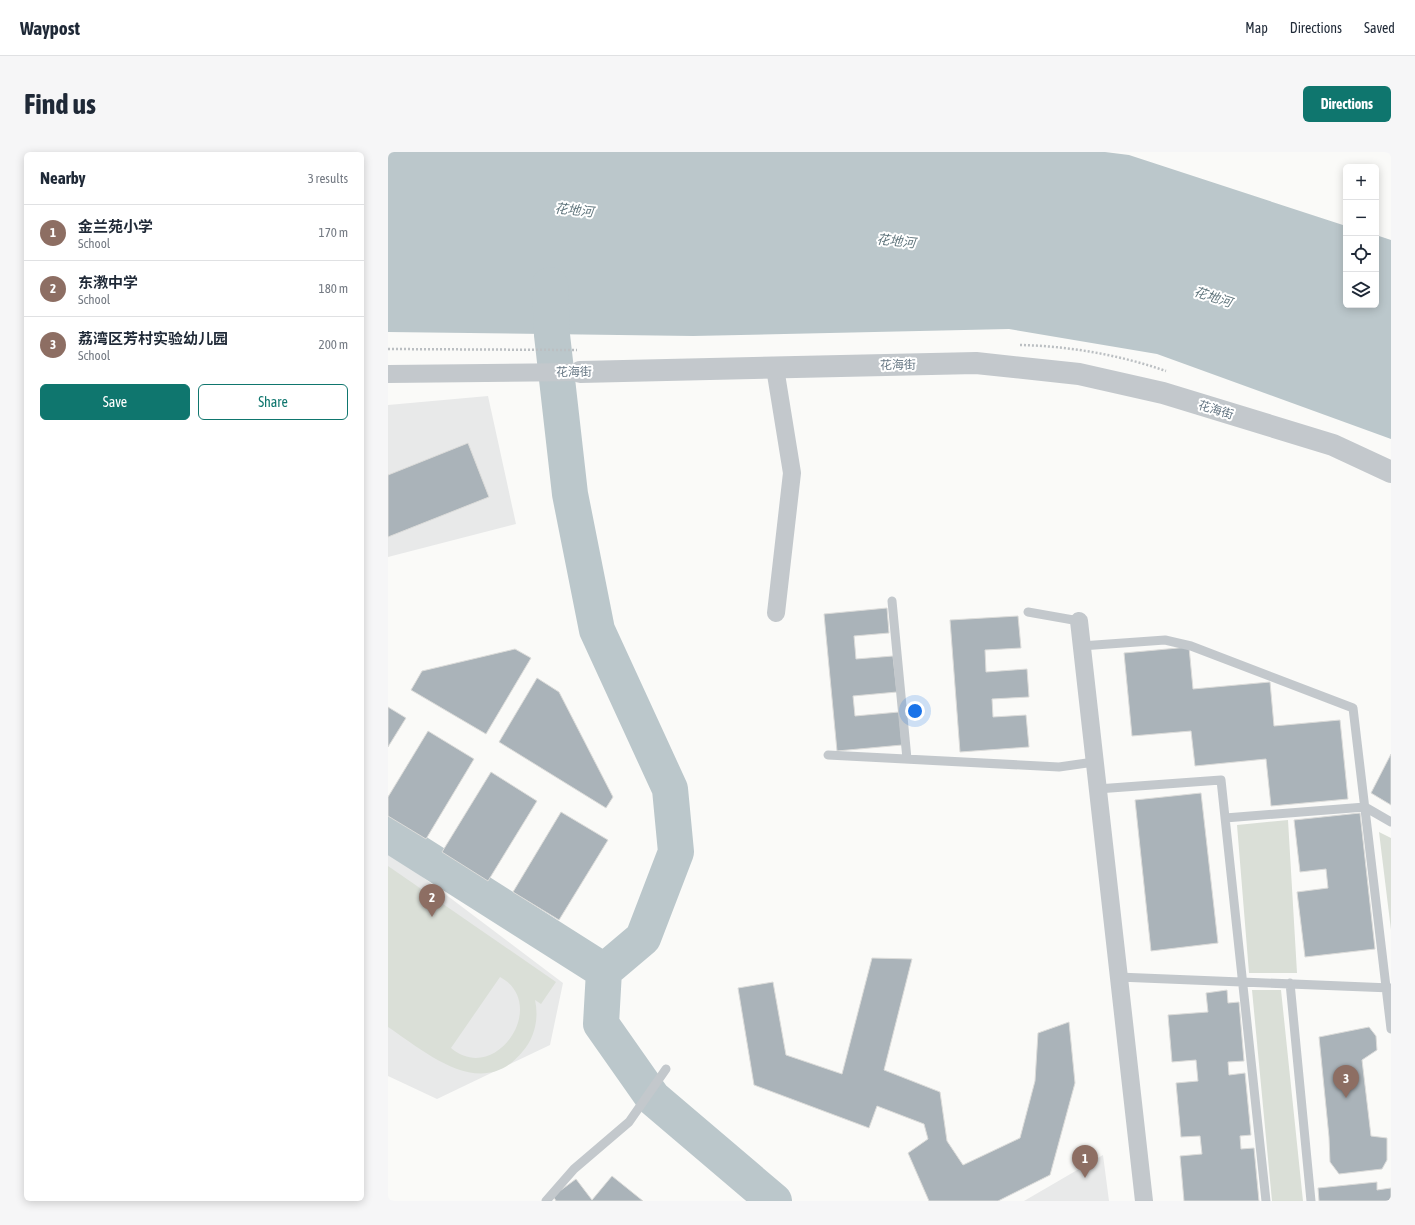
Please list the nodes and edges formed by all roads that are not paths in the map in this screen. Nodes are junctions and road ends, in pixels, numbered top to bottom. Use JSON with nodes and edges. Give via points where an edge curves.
{"nodes":[{"id":1,"x":775,"y":368,"type":"junction"},
{"id":2,"x":580,"y":372,"type":"joint"},
{"id":3,"x":388,"y":374,"type":"edge"},
{"id":4,"x":1391,"y":472,"type":"edge"},
{"id":5,"x":892,"y":601,"type":"dead end"},
{"id":6,"x":1028,"y":612,"type":"dead end"},
{"id":7,"x":776,"y":613,"type":"dead end"},
{"id":8,"x":1079,"y":621,"type":"joint"},
{"id":9,"x":1081,"y":646,"type":"junction"},
{"id":10,"x":828,"y":755,"type":"dead end"},
{"id":11,"x":907,"y":759,"type":"junction"},
{"id":12,"x":1094,"y":762,"type":"junction"},
{"id":13,"x":1098,"y":790,"type":"junction"},
{"id":14,"x":1365,"y":807,"type":"junction"},
{"id":15,"x":1226,"y":818,"type":"junction"},
{"id":16,"x":1391,"y":822,"type":"edge"},
{"id":17,"x":1118,"y":977,"type":"junction"},
{"id":18,"x":1243,"y":981,"type":"junction"},
{"id":19,"x":1290,"y":983,"type":"junction"},
{"id":20,"x":1389,"y":987,"type":"edge"},
{"id":21,"x":1391,"y":1029,"type":"edge"},
{"id":22,"x":666,"y":1069,"type":"dead end"},
{"id":23,"x":546,"y":1201,"type":"edge"},
{"id":24,"x":1144,"y":1201,"type":"edge"},
{"id":25,"x":1266,"y":1201,"type":"edge"},
{"id":26,"x":1311,"y":1201,"type":"edge"}],
"edges":[{"from":1,"to":2,"type":"street","name":"花海街"},
{"from":1,"to":4,"type":"street","name":"花海街","via":[[976,363],[1079,374],[1163,394],[1333,445]]},
{"from":1,"to":7,"type":"street","via":[[792,473]]},
{"from":2,"to":3,"type":"street","name":"花海街"},
{"from":5,"to":11,"type":"lane"},
{"from":6,"to":8,"type":"lane"},
{"from":8,"to":9,"type":"street"},
{"from":9,"to":12,"type":"street"},
{"from":9,"to":14,"type":"lane","via":[[1165,640],[1191,646],[1353,708]]},
{"from":10,"to":11,"type":"lane"},
{"from":11,"to":12,"type":"lane","via":[[1059,767]]},
{"from":12,"to":13,"type":"street"},
{"from":13,"to":15,"type":"lane","via":[[1221,780]]},
{"from":13,"to":17,"type":"street"},
{"from":14,"to":15,"type":"lane"},
{"from":14,"to":16,"type":"lane"},
{"from":14,"to":20,"type":"lane"},
{"from":15,"to":18,"type":"lane"},
{"from":17,"to":18,"type":"lane"},
{"from":17,"to":24,"type":"street"},
{"from":18,"to":19,"type":"lane"},
{"from":18,"to":25,"type":"lane"},
{"from":19,"to":20,"type":"lane"},
{"from":19,"to":26,"type":"lane"},
{"from":20,"to":21,"type":"lane"},
{"from":22,"to":23,"type":"lane","via":[[629,1122],[574,1169]]}]}
